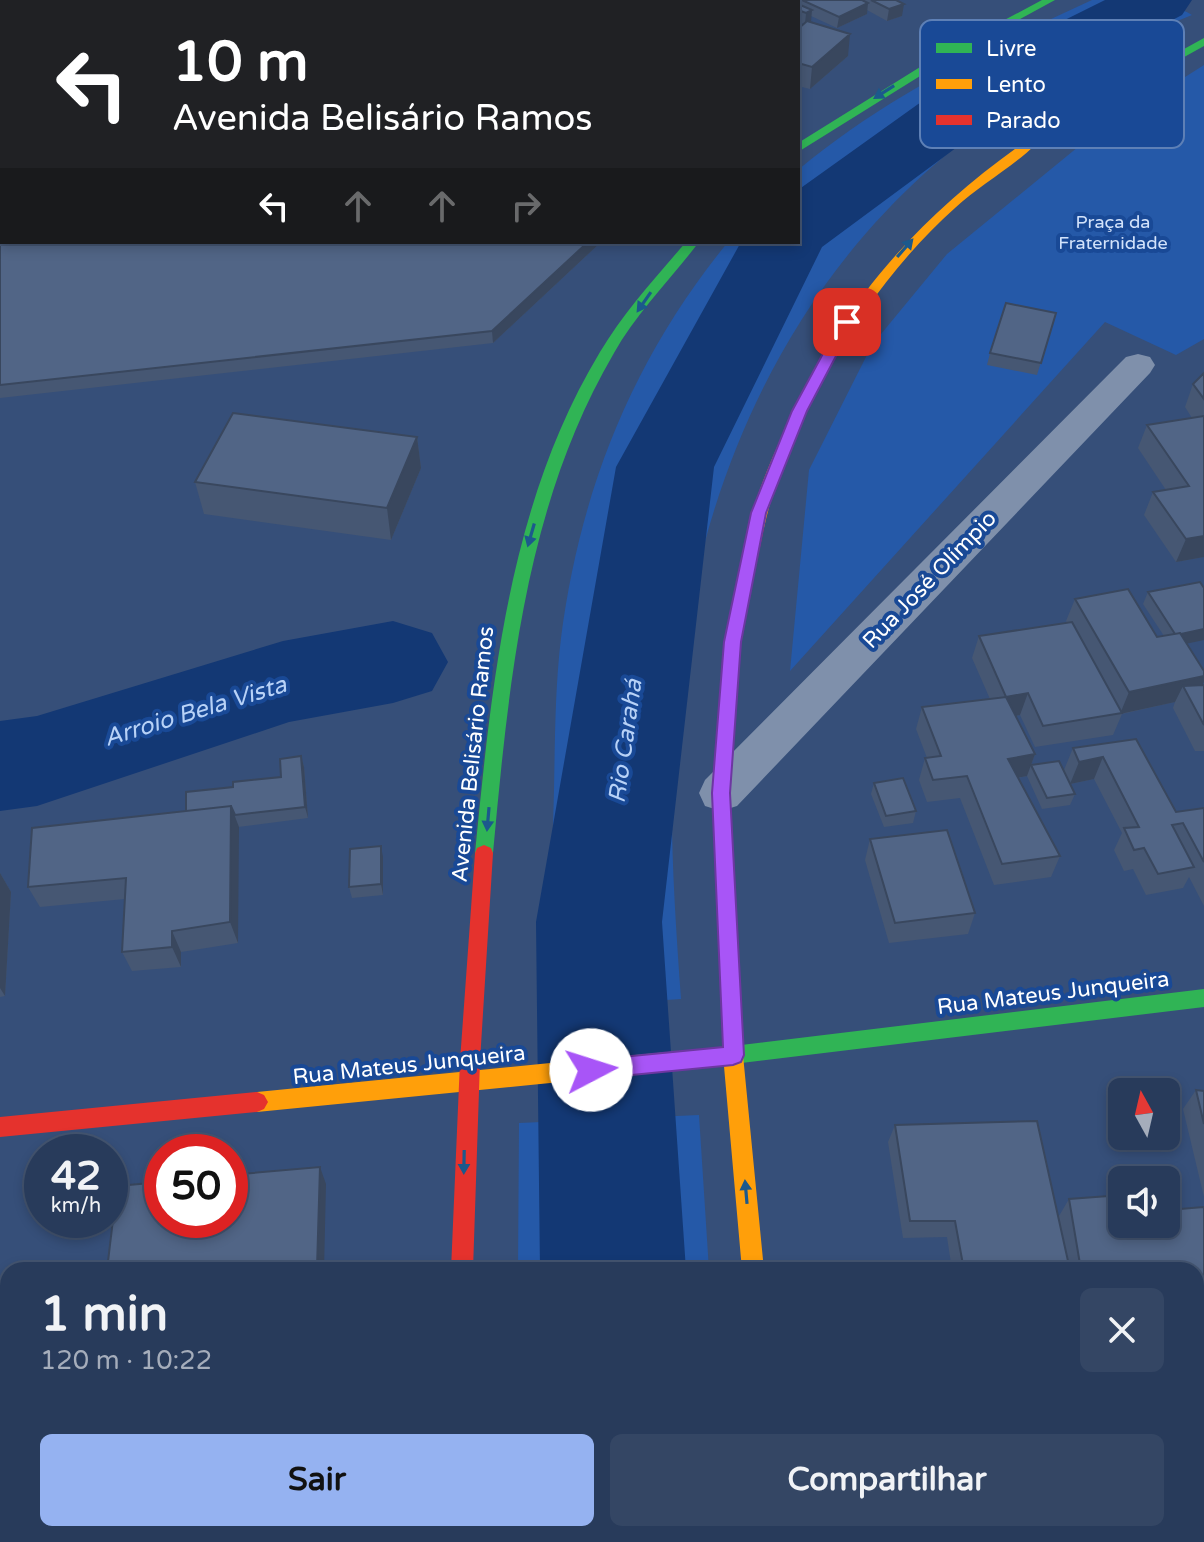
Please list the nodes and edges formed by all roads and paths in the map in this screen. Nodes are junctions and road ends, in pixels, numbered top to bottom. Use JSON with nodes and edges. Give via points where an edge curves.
{"nodes":[{"id":1,"x":1050,"y":0,"type":"edge"},
{"id":2,"x":1012,"y":20,"type":"edge"},
{"id":3,"x":1204,"y":41,"type":"edge"},
{"id":4,"x":1184,"y":52,"type":"edge"},
{"id":5,"x":920,"y":72,"type":"edge"},
{"id":6,"x":800,"y":147,"type":"edge"},
{"id":7,"x":1024,"y":148,"type":"edge"},
{"id":8,"x":691,"y":244,"type":"edge"},
{"id":9,"x":1138,"y":365,"type":"dead end"},
{"id":10,"x":721,"y":793,"type":"junction"},
{"id":11,"x":1204,"y":998,"type":"edge"},
{"id":12,"x":733,"y":1055,"type":"junction"},
{"id":13,"x":466,"y":1084,"type":"junction"},
{"id":14,"x":0,"y":1127,"type":"edge"},
{"id":15,"x":462,"y":1262,"type":"edge"},
{"id":16,"x":752,"y":1262,"type":"edge"}],
"edges":[{"from":1,"to":2,"type":"main road","one_way":true},
{"from":4,"to":3,"type":"main road","one_way":true},
{"from":5,"to":6,"type":"main road","one_way":true},
{"from":10,"to":7,"type":"main road","one_way":true,"via":[[732,642],[759,513],[799,411],[847,322],[909,243]]},
{"from":8,"to":13,"type":"main road","name":"Avenida Belisário Ramos","one_way":true,"via":[[599,367],[546,483],[518,582],[500,683]]},
{"from":9,"to":10,"type":"street","name":"Rua José Olímpio"},
{"from":10,"to":12,"type":"main road"},
{"from":11,"to":12,"type":"main road","name":"Rua Mateus Junqueira"},
{"from":12,"to":13,"type":"main road","name":"Rua Mateus Junqueira"},
{"from":16,"to":12,"type":"main road","one_way":true},
{"from":13,"to":14,"type":"main road","name":"Rua Mateus Junqueira"},
{"from":13,"to":15,"type":"main road","name":"Avenida Belisário Ramos","one_way":true}]}
